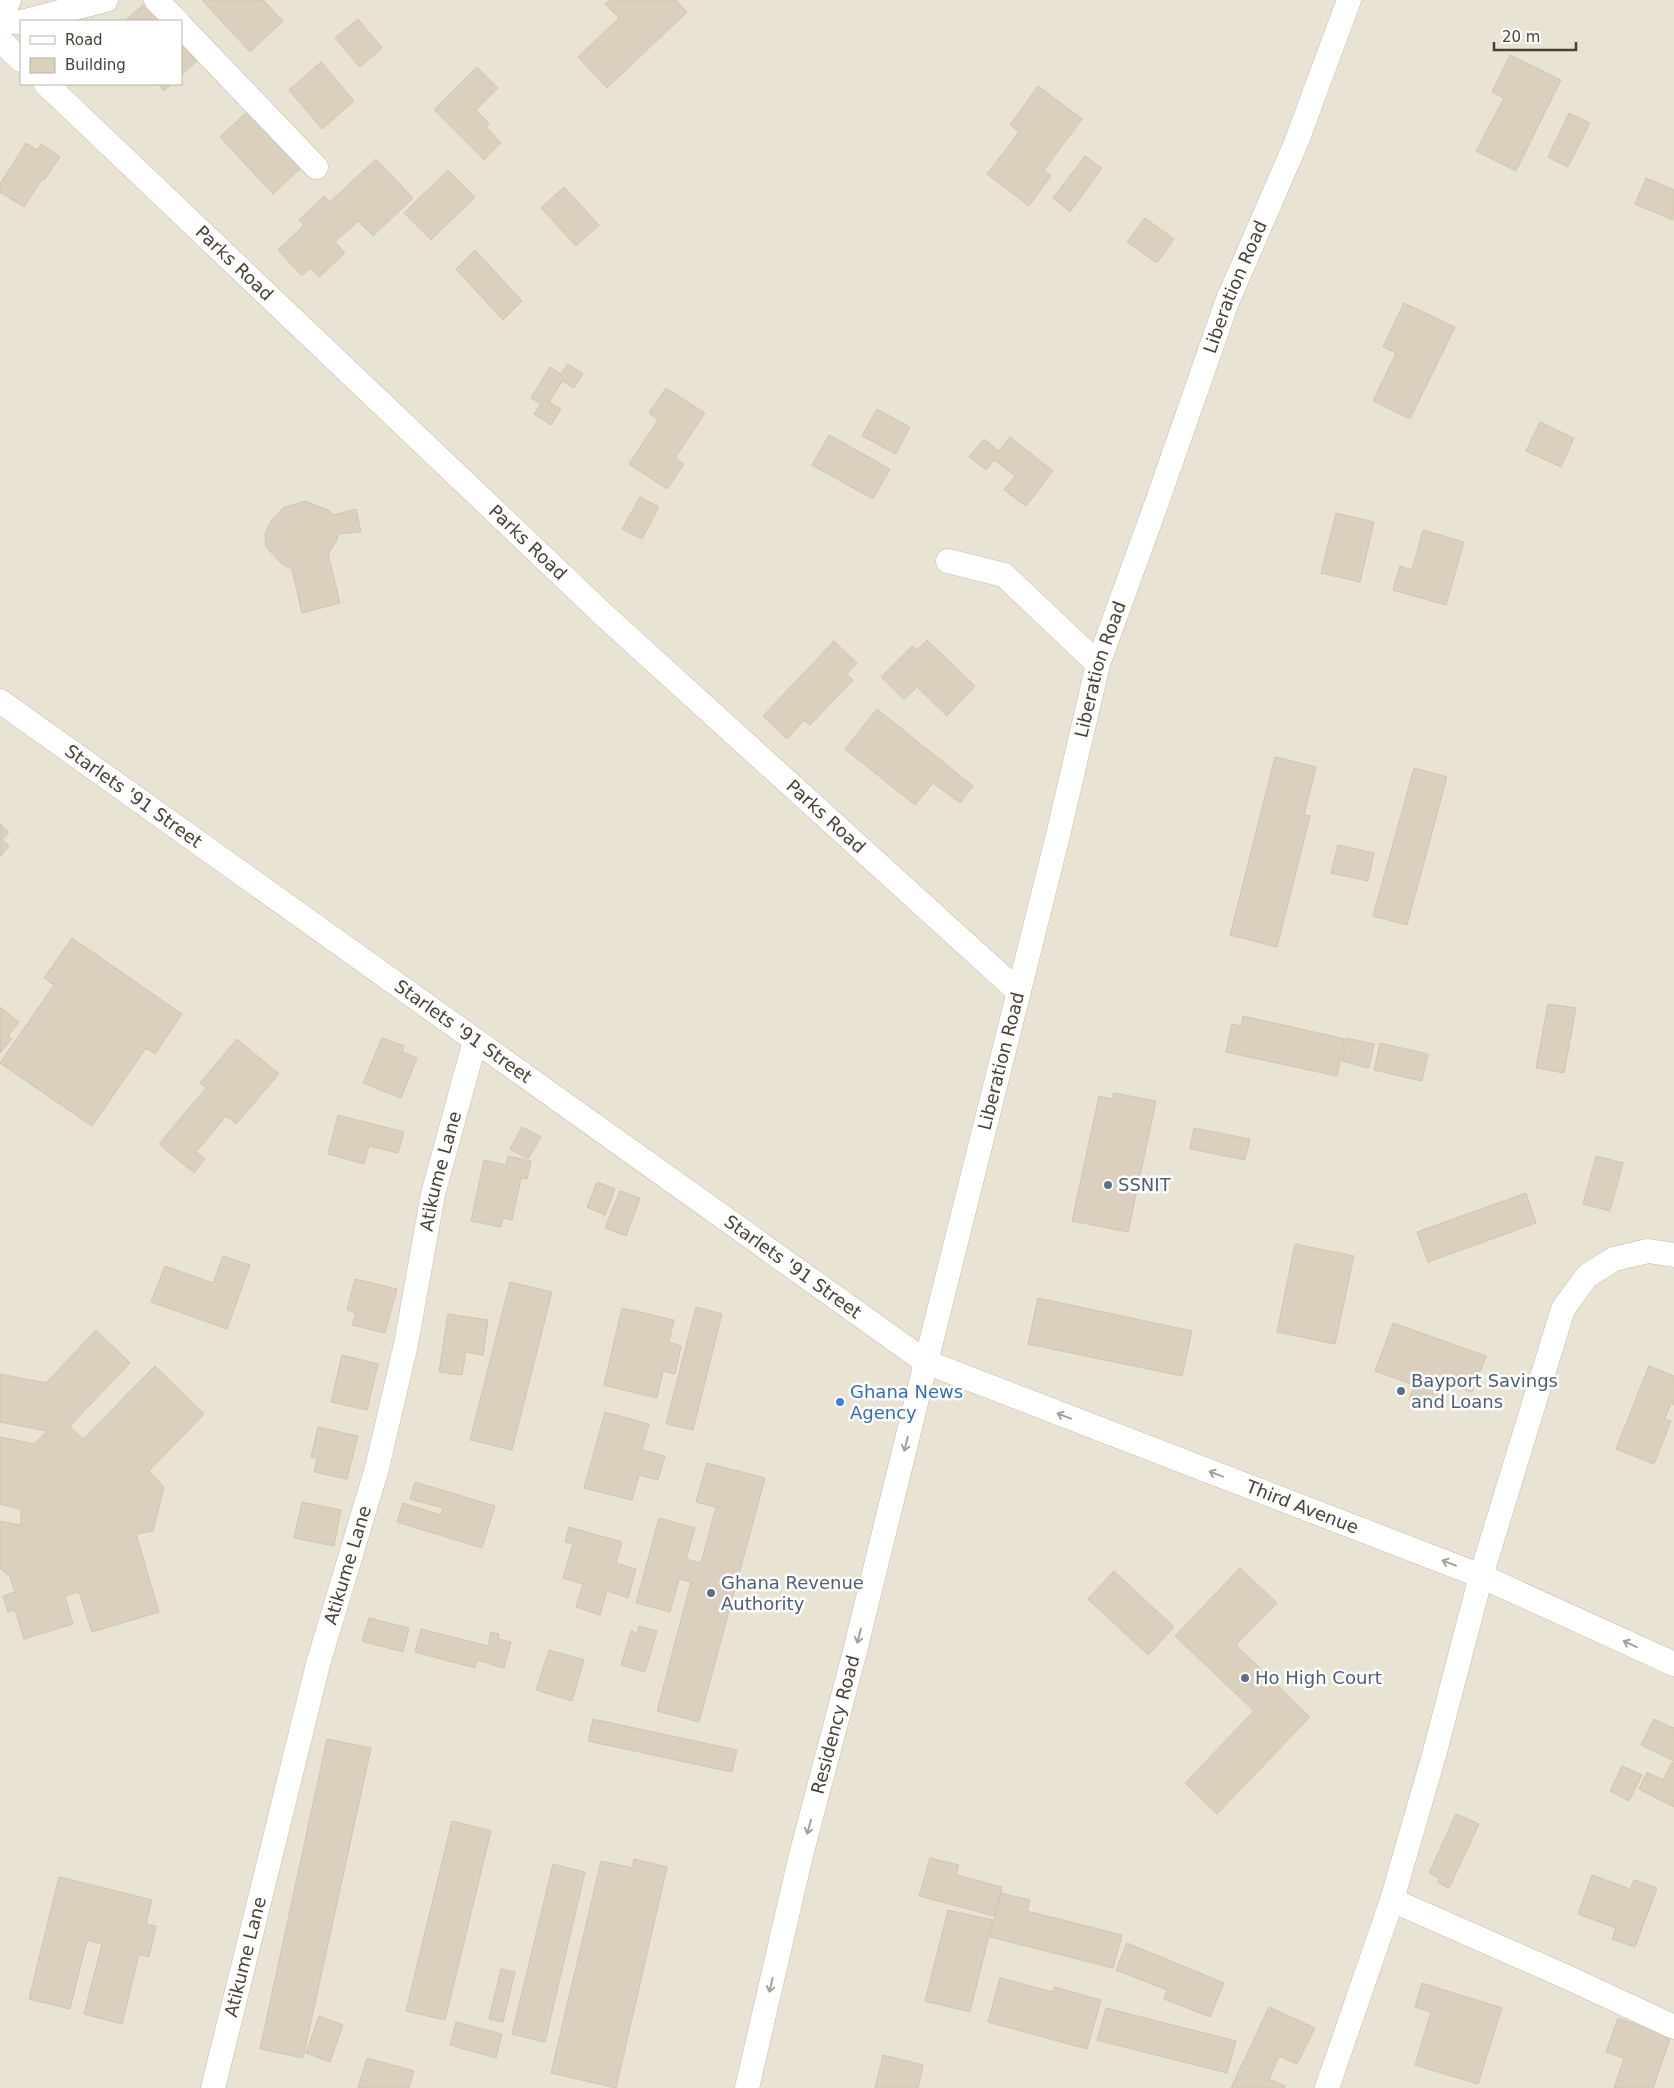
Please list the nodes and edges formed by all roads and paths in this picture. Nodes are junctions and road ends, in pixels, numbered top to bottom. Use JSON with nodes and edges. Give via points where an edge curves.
{"nodes":[{"id":1,"x":9,"y":0,"type":"edge"},
{"id":2,"x":106,"y":0,"type":"edge"},
{"id":3,"x":156,"y":0,"type":"edge"},
{"id":4,"x":1349,"y":0,"type":"edge"},
{"id":5,"x":0,"y":17,"type":"edge"},
{"id":6,"x":29,"y":20,"type":"edge"},
{"id":7,"x":176,"y":20,"type":"edge"},
{"id":8,"x":0,"y":22,"type":"edge"},
{"id":9,"x":20,"y":22,"type":"edge"},
{"id":10,"x":182,"y":27,"type":"edge"},
{"id":11,"x":0,"y":40,"type":"edge"},
{"id":12,"x":20,"y":59,"type":"edge"},
{"id":13,"x":47,"y":85,"type":"edge"},
{"id":14,"x":316,"y":167,"type":"dead end"},
{"id":15,"x":948,"y":561,"type":"dead end"},
{"id":16,"x":1098,"y":664,"type":"junction"},
{"id":17,"x":0,"y":701,"type":"edge"},
{"id":18,"x":1020,"y":992,"type":"junction"},
{"id":19,"x":475,"y":1042,"type":"junction"},
{"id":20,"x":1674,"y":1255,"type":"edge"},
{"id":21,"x":926,"y":1362,"type":"junction"},
{"id":22,"x":1481,"y":1576,"type":"junction"},
{"id":23,"x":1674,"y":1664,"type":"edge"},
{"id":24,"x":1392,"y":1900,"type":"junction"},
{"id":25,"x":1674,"y":2027,"type":"edge"},
{"id":26,"x":213,"y":2088,"type":"edge"},
{"id":27,"x":747,"y":2088,"type":"edge"},
{"id":28,"x":1327,"y":2088,"type":"edge"}],
"edges":[{"from":1,"to":5,"type":"street"},
{"from":2,"to":6,"type":"street"},
{"from":3,"to":7,"type":"street"},
{"from":4,"to":16,"type":"street","name":"Liberation Road","via":[[1296,143],[1227,302]]},
{"from":8,"to":9,"type":"street"},
{"from":10,"to":14,"type":"street"},
{"from":11,"to":12,"type":"street"},
{"from":13,"to":18,"type":"street","name":"Parks Road","via":[[606,617]]},
{"from":15,"to":16,"type":"street","via":[[1004,575]]},
{"from":16,"to":18,"type":"street","name":"Liberation Road"},
{"from":17,"to":19,"type":"street","name":"Starlets '91 Street"},
{"from":18,"to":21,"type":"street","name":"Liberation Road"},
{"from":19,"to":21,"type":"street","name":"Starlets '91 Street"},
{"from":19,"to":26,"type":"street","name":"Atikume Lane","via":[[433,1194],[406,1344],[377,1468],[318,1664]]},
{"from":20,"to":22,"type":"street","via":[[1648,1251],[1614,1259],[1587,1276],[1563,1310]]},
{"from":22,"to":21,"type":"street","name":"Third Avenue","one_way":true},
{"from":21,"to":27,"type":"street","name":"Residency Road","one_way":true,"via":[[801,1855]]},
{"from":23,"to":22,"type":"street","name":"Third Avenue","one_way":true},
{"from":22,"to":24,"type":"street"},
{"from":24,"to":25,"type":"street"},
{"from":24,"to":28,"type":"street"}]}
